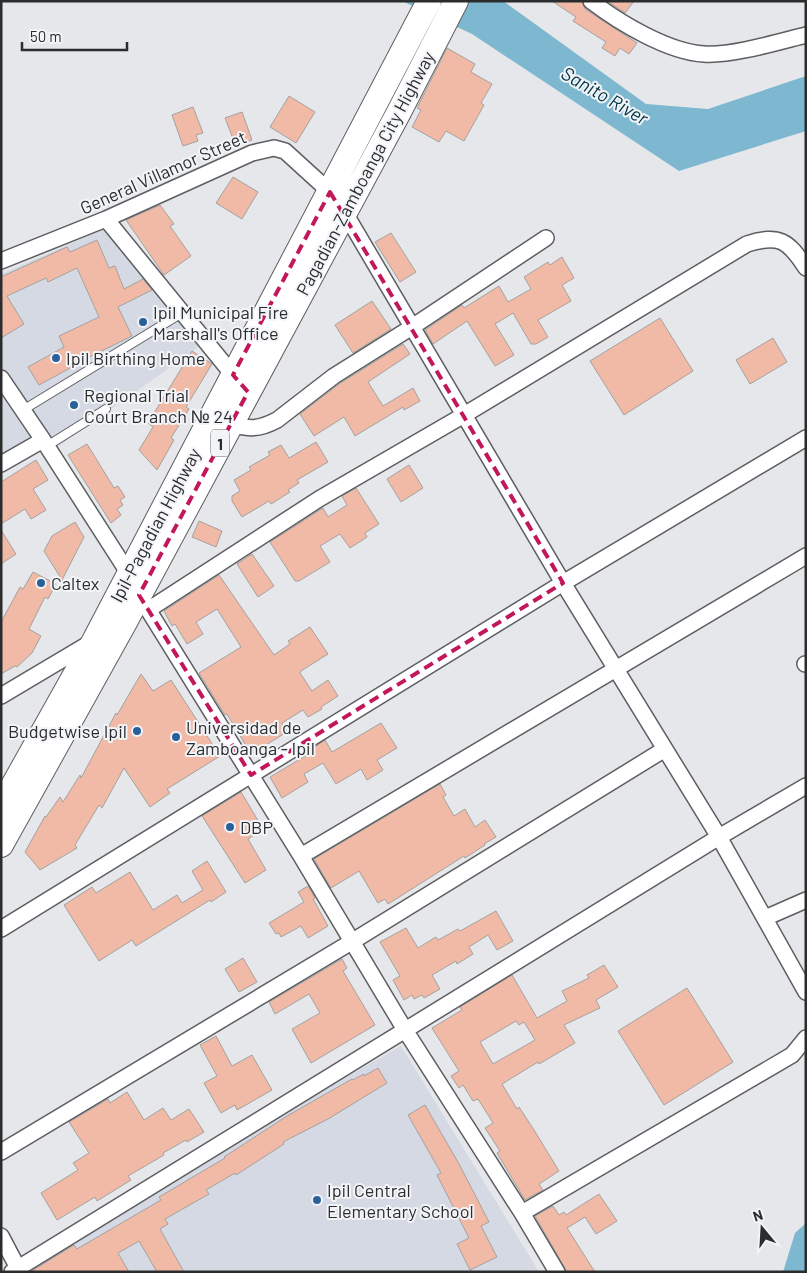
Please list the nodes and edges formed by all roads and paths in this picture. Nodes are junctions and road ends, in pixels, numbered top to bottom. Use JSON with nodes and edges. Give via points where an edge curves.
{"nodes":[{"id":1,"x":430,"y":1,"type":"edge"},
{"id":2,"x":456,"y":1,"type":"edge"},
{"id":3,"x":591,"y":1,"type":"edge"},
{"id":4,"x":806,"y":35,"type":"edge"},
{"id":5,"x":330,"y":192,"type":"junction"},
{"id":6,"x":345,"y":213,"type":"junction"},
{"id":7,"x":106,"y":219,"type":"junction"},
{"id":8,"x":546,"y":238,"type":"dead end"},
{"id":9,"x":1,"y":261,"type":"edge"},
{"id":10,"x":806,"y":268,"type":"edge"},
{"id":11,"x":182,"y":313,"type":"junction"},
{"id":12,"x":412,"y":327,"type":"junction"},
{"id":13,"x":1,"y":378,"type":"edge"},
{"id":14,"x":240,"y":383,"type":"junction"},
{"id":15,"x":106,"y":409,"type":"dead end"},
{"id":16,"x":23,"y":410,"type":"junction"},
{"id":17,"x":464,"y":415,"type":"junction"},
{"id":18,"x":230,"y":424,"type":"junction"},
{"id":19,"x":806,"y":438,"type":"edge"},
{"id":20,"x":45,"y":443,"type":"junction"},
{"id":21,"x":1,"y":464,"type":"edge"},
{"id":22,"x":806,"y":556,"type":"edge"},
{"id":23,"x":129,"y":574,"type":"junction"},
{"id":24,"x":564,"y":583,"type":"junction"},
{"id":25,"x":144,"y":602,"type":"junction"},
{"id":26,"x":124,"y":624,"type":"junction"},
{"id":27,"x":94,"y":641,"type":"junction"},
{"id":28,"x":617,"y":670,"type":"junction"},
{"id":29,"x":1,"y":696,"type":"edge"},
{"id":30,"x":665,"y":749,"type":"junction"},
{"id":31,"x":251,"y":775,"type":"junction"},
{"id":32,"x":806,"y":786,"type":"edge"},
{"id":33,"x":6,"y":811,"type":"edge"},
{"id":34,"x":719,"y":837,"type":"junction"},
{"id":35,"x":1,"y":845,"type":"edge"},
{"id":36,"x":301,"y":856,"type":"junction"},
{"id":37,"x":806,"y":900,"type":"edge"},
{"id":38,"x":765,"y":918,"type":"junction"},
{"id":39,"x":1,"y":929,"type":"edge"},
{"id":40,"x":353,"y":941,"type":"junction"},
{"id":41,"x":806,"y":992,"type":"edge"},
{"id":42,"x":405,"y":1030,"type":"junction"},
{"id":43,"x":806,"y":1038,"type":"edge"},
{"id":44,"x":1,"y":1152,"type":"edge"},
{"id":45,"x":522,"y":1213,"type":"junction"},
{"id":46,"x":1,"y":1236,"type":"edge"},
{"id":47,"x":17,"y":1270,"type":"edge"},
{"id":48,"x":557,"y":1272,"type":"edge"}],
"edges":[{"from":1,"to":5,"type":"main road","name":"Ipil-Pagadian Highway","number":"1"},
{"from":2,"to":6,"type":"main road","name":"Pagadian-Zamboanga City Highway","number":"1"},
{"from":3,"to":4,"type":"street","via":[[644,34],[685,52],[727,52]]},
{"from":5,"to":6,"type":"street","name":"General Villamor Street"},
{"from":5,"to":7,"type":"street","name":"General Villamor Street","via":[[285,151],[274,148],[252,153]]},
{"from":5,"to":14,"type":"main road","name":"Ipil-Pagadian Highway","number":"1"},
{"from":6,"to":12,"type":"street","name":"General Villamor Street"},
{"from":6,"to":14,"type":"main road","name":"Pagadian-Zamboanga City Highway","number":"1"},
{"from":7,"to":9,"type":"street","name":"General Villamor Street"},
{"from":7,"to":11,"type":"street"},
{"from":8,"to":12,"type":"street"},
{"from":10,"to":17,"type":"street","via":[[796,253],[781,241],[772,238],[747,244]]},
{"from":11,"to":14,"type":"street"},
{"from":11,"to":16,"type":"lane"},
{"from":12,"to":17,"type":"street","name":"General Villamor Street"},
{"from":12,"to":18,"type":"street","via":[[334,376],[272,422],[249,429]]},
{"from":13,"to":16,"type":"street"},
{"from":14,"to":18,"type":"main road","name":"Pagadian-Zamboanga City Highway","number":"1"},
{"from":14,"to":23,"type":"main road","name":"Ipil-Pagadian Highway","number":"1","via":[[214,415]]},
{"from":15,"to":20,"type":"lane"},
{"from":16,"to":20,"type":"street"},
{"from":17,"to":24,"type":"street","name":"General Villamor Street"},
{"from":17,"to":25,"type":"street"},
{"from":18,"to":25,"type":"main road","name":"Pagadian-Zamboanga City Highway","number":"1"},
{"from":19,"to":24,"type":"street"},
{"from":20,"to":21,"type":"street"},
{"from":20,"to":23,"type":"street"},
{"from":22,"to":28,"type":"street"},
{"from":23,"to":27,"type":"main road","name":"Ipil-Pagadian Highway","number":"1"},
{"from":24,"to":28,"type":"street","name":"General Villamor Street"},
{"from":24,"to":31,"type":"street"},
{"from":25,"to":26,"type":"main road","name":"Pagadian-Zamboanga City Highway","number":"1"},
{"from":25,"to":31,"type":"street"},
{"from":26,"to":27,"type":"street"},
{"from":26,"to":33,"type":"main road","name":"Pagadian-Zamboanga City Highway","number":"1"},
{"from":27,"to":29,"type":"street"},
{"from":27,"to":33,"type":"main road","name":"Ipil-Pagadian Highway","number":"1"},
{"from":28,"to":30,"type":"street","name":"General Villamor Street"},
{"from":28,"to":36,"type":"street"},
{"from":30,"to":34,"type":"street","name":"General Villamor Street"},
{"from":30,"to":40,"type":"street"},
{"from":31,"to":36,"type":"street"},
{"from":31,"to":39,"type":"street"},
{"from":32,"to":34,"type":"street"},
{"from":33,"to":35,"type":"main road","name":"Pagadian-Zamboanga City Highway","number":"1"},
{"from":34,"to":38,"type":"street","name":"General Villamor Street"},
{"from":34,"to":42,"type":"street"},
{"from":36,"to":40,"type":"street"},
{"from":37,"to":38,"type":"street"},
{"from":38,"to":41,"type":"street","name":"General Villamor Street"},
{"from":40,"to":42,"type":"street"},
{"from":40,"to":44,"type":"street"},
{"from":42,"to":45,"type":"street"},
{"from":42,"to":47,"type":"street"},
{"from":43,"to":45,"type":"street","via":[[792,1055]]},
{"from":45,"to":48,"type":"street"},
{"from":46,"to":47,"type":"street"}]}
